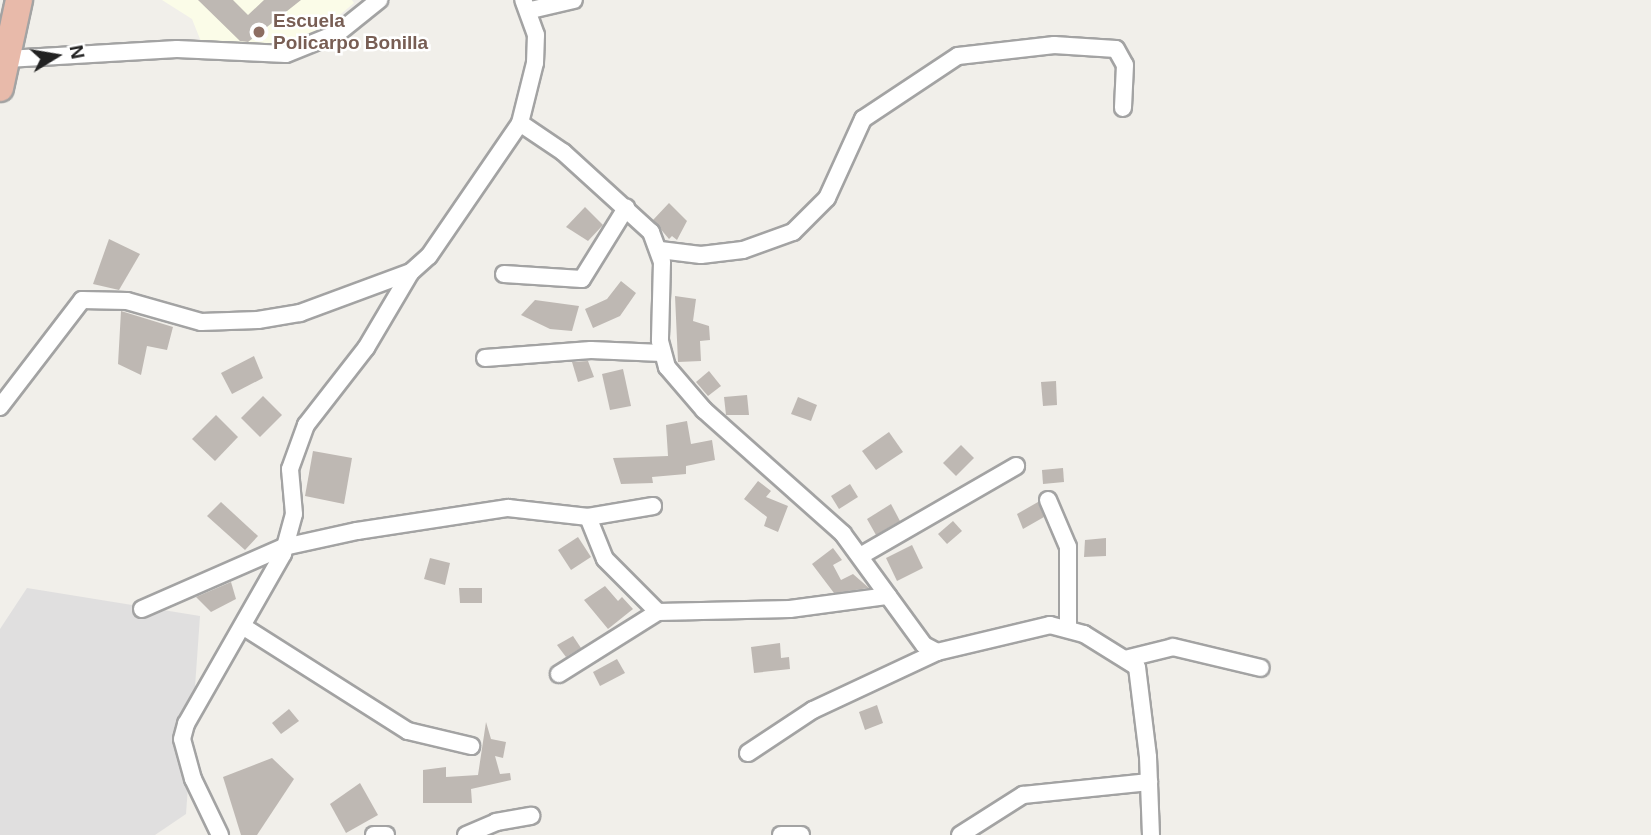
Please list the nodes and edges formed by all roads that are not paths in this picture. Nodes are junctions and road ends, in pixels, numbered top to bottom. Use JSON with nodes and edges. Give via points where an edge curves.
{"nodes":[{"id":1,"x":19,"y":0,"type":"edge"},
{"id":2,"x":379,"y":0,"type":"edge"},
{"id":3,"x":574,"y":0,"type":"edge"},
{"id":4,"x":527,"y":5,"type":"edge"},
{"id":5,"x":7,"y":59,"type":"junction"},
{"id":6,"x":0,"y":88,"type":"edge"},
{"id":7,"x":1123,"y":108,"type":"dead end"},
{"id":8,"x":520,"y":123,"type":"junction"},
{"id":9,"x":626,"y":208,"type":"junction"},
{"id":10,"x":660,"y":250,"type":"junction"},
{"id":11,"x":411,"y":272,"type":"junction"},
{"id":12,"x":504,"y":274,"type":"dead end"},
{"id":13,"x":662,"y":353,"type":"junction"},
{"id":14,"x":485,"y":358,"type":"dead end"},
{"id":15,"x":0,"y":407,"type":"edge"},
{"id":16,"x":1016,"y":466,"type":"dead end"},
{"id":17,"x":1048,"y":500,"type":"dead end"},
{"id":18,"x":653,"y":506,"type":"dead end"},
{"id":19,"x":588,"y":517,"type":"junction"},
{"id":20,"x":284,"y":547,"type":"junction"},
{"id":21,"x":862,"y":555,"type":"junction"},
{"id":22,"x":888,"y":596,"type":"junction"},
{"id":23,"x":142,"y":609,"type":"dead end"},
{"id":24,"x":658,"y":612,"type":"junction"},
{"id":25,"x":244,"y":627,"type":"junction"},
{"id":26,"x":1068,"y":627,"type":"junction"},
{"id":27,"x":937,"y":652,"type":"junction"},
{"id":28,"x":1125,"y":659,"type":"junction"},
{"id":29,"x":1261,"y":668,"type":"dead end"},
{"id":30,"x":559,"y":674,"type":"dead end"},
{"id":31,"x":471,"y":746,"type":"dead end"},
{"id":32,"x":748,"y":753,"type":"dead end"},
{"id":33,"x":1149,"y":782,"type":"junction"},
{"id":34,"x":531,"y":816,"type":"dead end"},
{"id":35,"x":220,"y":835,"type":"edge"},
{"id":36,"x":374,"y":835,"type":"edge"},
{"id":37,"x":386,"y":835,"type":"edge"},
{"id":38,"x":466,"y":835,"type":"edge"},
{"id":39,"x":781,"y":835,"type":"edge"},
{"id":40,"x":801,"y":835,"type":"edge"},
{"id":41,"x":960,"y":835,"type":"edge"},
{"id":42,"x":1151,"y":835,"type":"edge"}],
"edges":[{"from":1,"to":5,"type":"highway"},
{"from":2,"to":5,"type":"street","via":[[338,33],[286,54],[177,50]]},
{"from":3,"to":4,"type":"street"},
{"from":4,"to":8,"type":"street","via":[[536,63]]},
{"from":5,"to":6,"type":"highway"},
{"from":7,"to":10,"type":"street","via":[[1125,65],[1116,49],[1054,45],[958,56],[863,119],[827,198],[793,232],[743,250],[701,255]]},
{"from":8,"to":9,"type":"street","via":[[563,152]]},
{"from":8,"to":11,"type":"street","via":[[429,256]]},
{"from":9,"to":10,"type":"street","via":[[651,232]]},
{"from":9,"to":12,"type":"street","via":[[582,279]]},
{"from":10,"to":13,"type":"street"},
{"from":11,"to":15,"type":"street","via":[[300,313],[258,320],[201,322],[127,301],[82,300]]},
{"from":11,"to":20,"type":"street","via":[[366,348],[296,443],[290,469],[294,514]]},
{"from":13,"to":14,"type":"street","via":[[591,350]]},
{"from":13,"to":21,"type":"street","via":[[679,385]]},
{"from":16,"to":21,"type":"street"},
{"from":17,"to":26,"type":"street","via":[[1068,547]]},
{"from":18,"to":19,"type":"street"},
{"from":19,"to":20,"type":"street","via":[[508,508]]},
{"from":19,"to":24,"type":"street","via":[[604,559]]},
{"from":20,"to":23,"type":"street"},
{"from":20,"to":25,"type":"street"},
{"from":21,"to":22,"type":"street"},
{"from":22,"to":24,"type":"street","via":[[790,609]]},
{"from":22,"to":27,"type":"street","via":[[918,638]]},
{"from":24,"to":30,"type":"street"},
{"from":25,"to":31,"type":"street","via":[[408,731]]},
{"from":25,"to":35,"type":"street","via":[[186,724],[182,739],[193,779]]},
{"from":26,"to":27,"type":"street","via":[[1034,626]]},
{"from":26,"to":28,"type":"street"},
{"from":27,"to":32,"type":"street","via":[[813,710]]},
{"from":28,"to":29,"type":"street","via":[[1184,648]]},
{"from":28,"to":33,"type":"street","via":[[1137,667],[1141,681]]},
{"from":33,"to":41,"type":"street","via":[[1023,794]]},
{"from":33,"to":42,"type":"street"},
{"from":34,"to":38,"type":"street","via":[[496,822]]},
{"from":36,"to":37,"type":"street"},
{"from":39,"to":40,"type":"street"}]}
